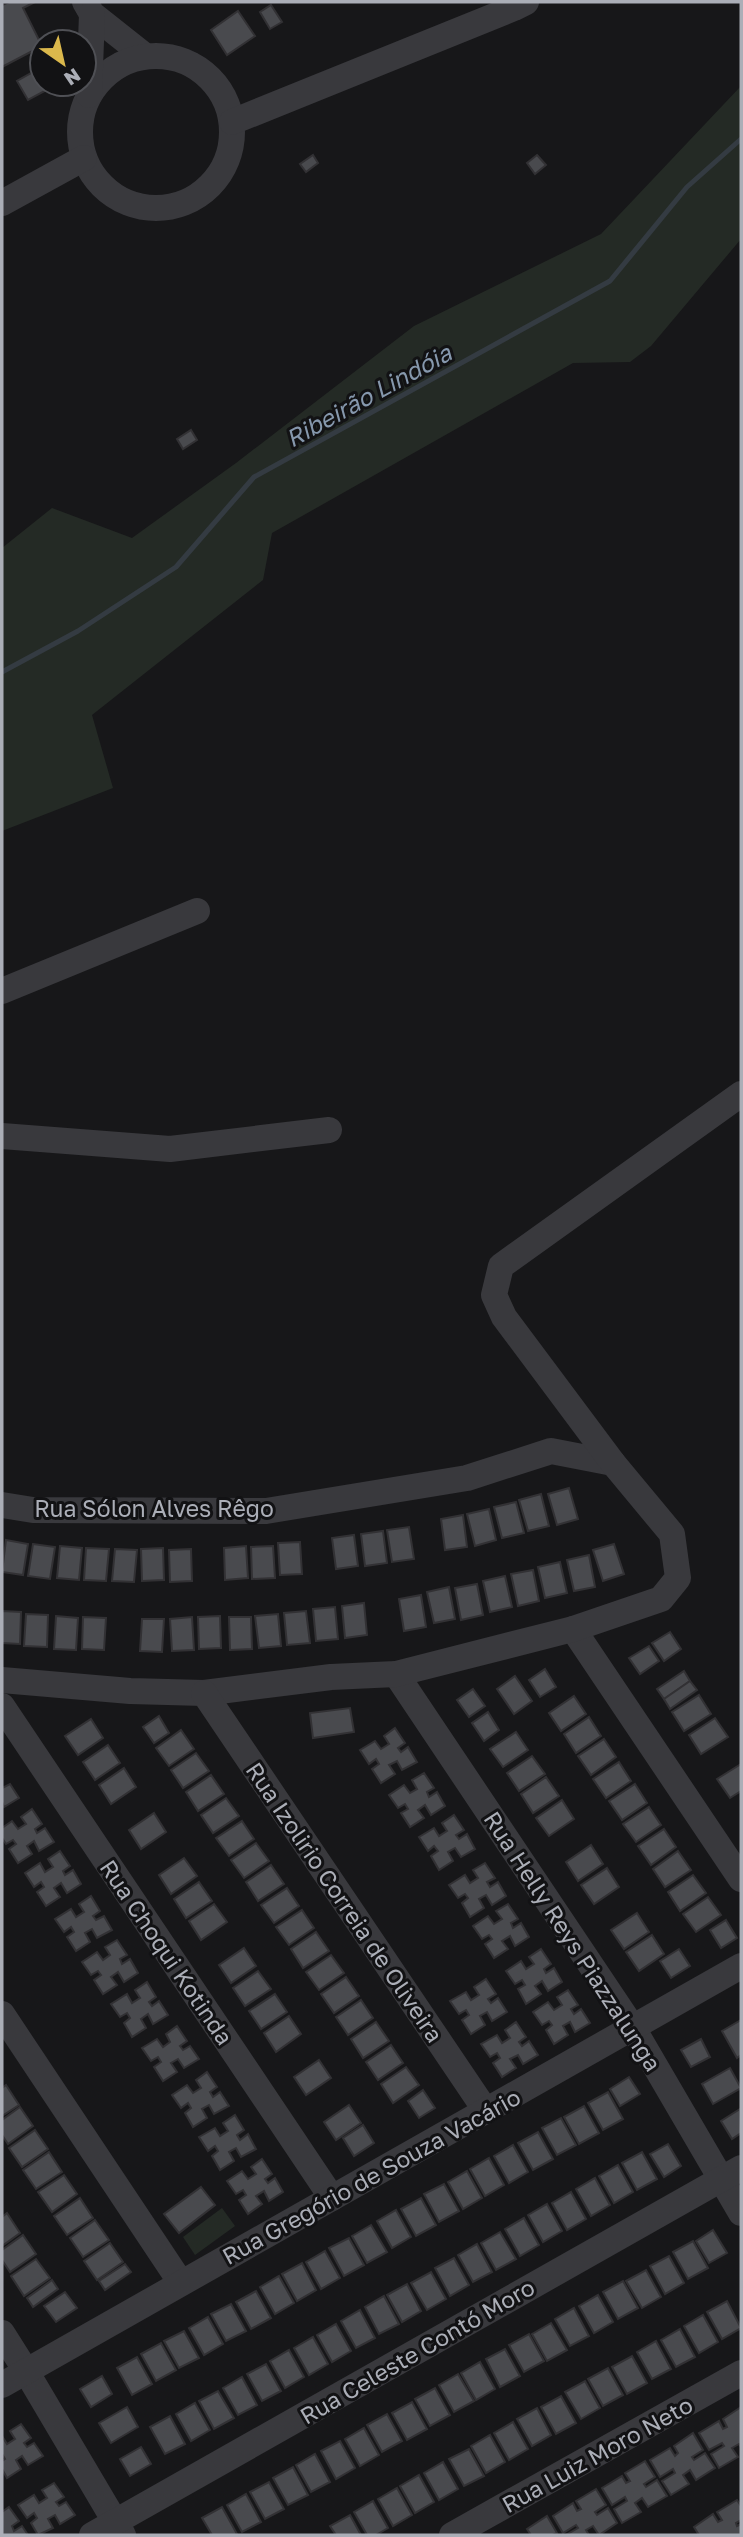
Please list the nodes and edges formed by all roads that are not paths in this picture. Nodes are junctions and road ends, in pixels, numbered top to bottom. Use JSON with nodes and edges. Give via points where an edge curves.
{"nodes":[{"id":1,"x":526,"y":2,"type":"edge"},
{"id":2,"x":89,"y":8,"type":"edge"},
{"id":3,"x":89,"y":28,"type":"edge"},
{"id":4,"x":145,"y":56,"type":"junction"},
{"id":5,"x":98,"y":83,"type":"edge"},
{"id":6,"x":88,"y":98,"type":"edge"},
{"id":7,"x":232,"y":122,"type":"junction"},
{"id":8,"x":84,"y":159,"type":"junction"},
{"id":9,"x":2,"y":203,"type":"edge"},
{"id":10,"x":197,"y":911,"type":"dead end"},
{"id":11,"x":2,"y":991,"type":"edge"},
{"id":12,"x":741,"y":1094,"type":"edge"},
{"id":13,"x":329,"y":1129,"type":"dead end"},
{"id":14,"x":2,"y":1136,"type":"edge"},
{"id":15,"x":613,"y":1463,"type":"junction"},
{"id":16,"x":2,"y":1505,"type":"edge"},
{"id":17,"x":573,"y":1629,"type":"junction"},
{"id":18,"x":396,"y":1674,"type":"junction"},
{"id":19,"x":2,"y":1680,"type":"edge"},
{"id":20,"x":204,"y":1693,"type":"junction"},
{"id":21,"x":2,"y":1706,"type":"edge"},
{"id":22,"x":741,"y":1879,"type":"edge"},
{"id":23,"x":741,"y":1966,"type":"edge"},
{"id":24,"x":2,"y":2014,"type":"edge"},
{"id":25,"x":633,"y":2028,"type":"junction"},
{"id":26,"x":486,"y":2111,"type":"junction"},
{"id":27,"x":732,"y":2174,"type":"edge"},
{"id":28,"x":332,"y":2198,"type":"junction"},
{"id":29,"x":741,"y":2213,"type":"edge"},
{"id":30,"x":181,"y":2283,"type":"junction"},
{"id":31,"x":2,"y":2333,"type":"edge"},
{"id":32,"x":26,"y":2371,"type":"junction"},
{"id":33,"x":741,"y":2373,"type":"edge"},
{"id":34,"x":2,"y":2385,"type":"edge"},
{"id":35,"x":119,"y":2529,"type":"edge"},
{"id":36,"x":92,"y":2535,"type":"edge"},
{"id":37,"x":452,"y":2535,"type":"edge"}],
"edges":[{"from":1,"to":7,"type":"street"},
{"from":2,"to":3,"type":"street"},
{"from":2,"to":4,"type":"street"},
{"from":4,"to":5,"type":"street","via":[[120,65]]},
{"from":4,"to":7,"type":"street","via":[[171,56],[196,66],[216,83]]},
{"from":6,"to":8,"type":"street","via":[[81,116]]},
{"from":7,"to":8,"type":"street","via":[[228,158],[215,181],[194,198],[170,207],[143,207],[118,198],[97,181]]},
{"from":8,"to":9,"type":"street"},
{"from":10,"to":11,"type":"street"},
{"from":12,"to":15,"type":"street","via":[[501,1266],[494,1295],[504,1317]]},
{"from":13,"to":14,"type":"street","via":[[170,1149]]},
{"from":15,"to":16,"type":"street","name":"Rua Sólon Alves Rêgo","via":[[551,1451],[467,1478],[266,1511],[33,1510]]},
{"from":15,"to":17,"type":"street","via":[[673,1534],[678,1578],[661,1599]]},
{"from":17,"to":18,"type":"street"},
{"from":17,"to":22,"type":"street"},
{"from":18,"to":20,"type":"street"},
{"from":18,"to":25,"type":"street","name":"Rua Helly Reys Piazzalunga"},
{"from":19,"to":20,"type":"street"},
{"from":20,"to":26,"type":"street","name":"Rua Izolirio Correia de Oliveira"},
{"from":21,"to":28,"type":"street","name":"Rua Choqui Kotinda"},
{"from":23,"to":25,"type":"street","name":"Rua Gregório de Souza Vacário"},
{"from":24,"to":30,"type":"street"},
{"from":25,"to":26,"type":"street","name":"Rua Gregório de Souza Vacário"},
{"from":25,"to":27,"type":"street","name":"Rua Helly Reys Piazzalunga"},
{"from":26,"to":28,"type":"street","name":"Rua Gregório de Souza Vacário"},
{"from":27,"to":29,"type":"street","name":"Rua Helly Reys Piazzalunga"},
{"from":27,"to":35,"type":"street","name":"Rua Celeste Contó Moro"},
{"from":28,"to":30,"type":"street","name":"Rua Gregório de Souza Vacário"},
{"from":30,"to":32,"type":"street","name":"Rua Gregório de Souza Vacário"},
{"from":31,"to":32,"type":"street"},
{"from":32,"to":34,"type":"street","name":"Rua Gregório de Souza Vacário"},
{"from":32,"to":35,"type":"street"},
{"from":33,"to":37,"type":"street","name":"Rua Luiz Moro Neto"},
{"from":35,"to":36,"type":"street","name":"Rua Celeste Contó Moro"}]}
